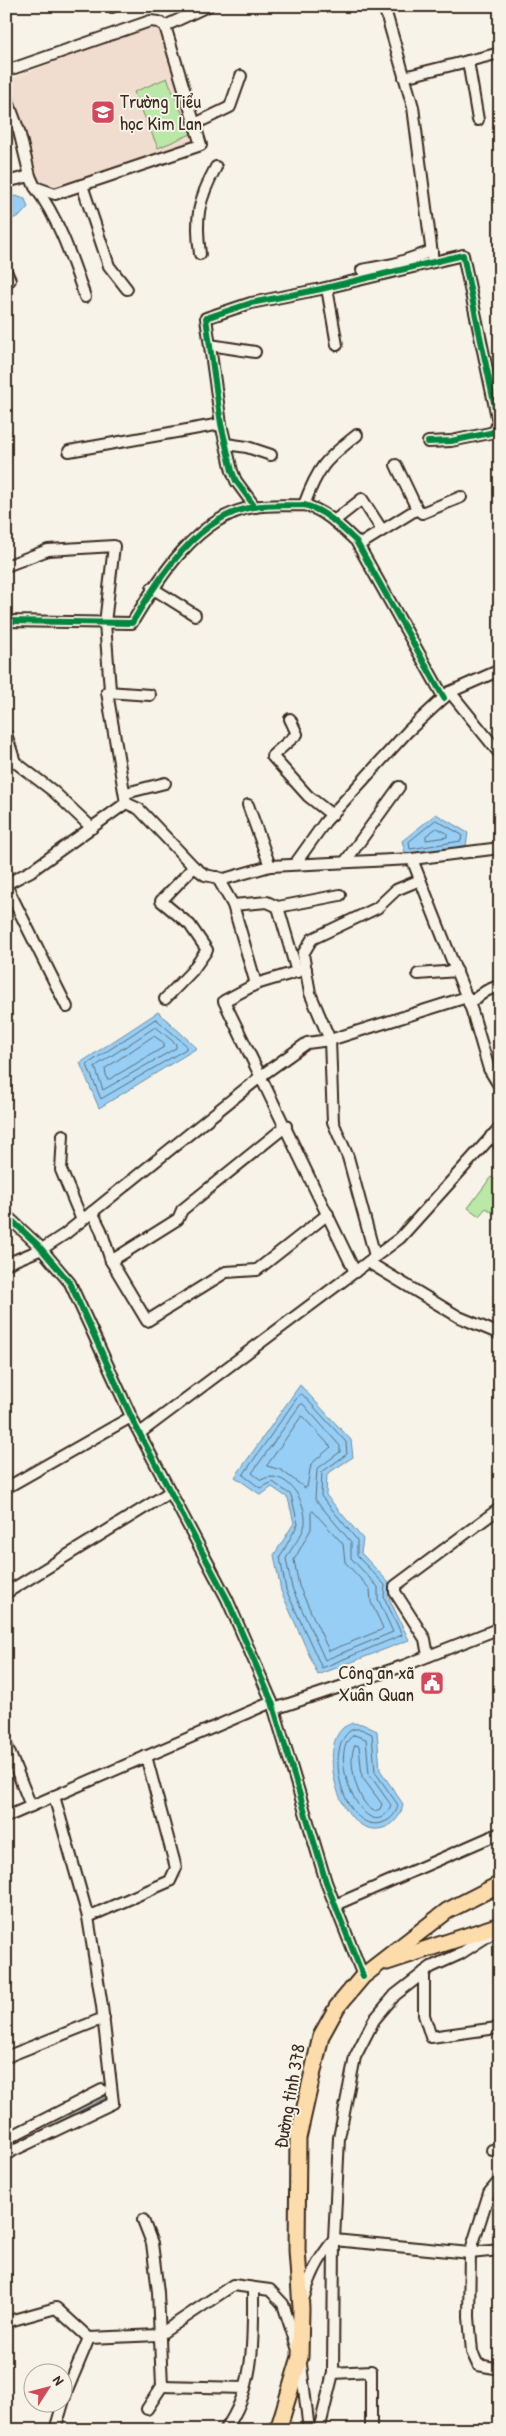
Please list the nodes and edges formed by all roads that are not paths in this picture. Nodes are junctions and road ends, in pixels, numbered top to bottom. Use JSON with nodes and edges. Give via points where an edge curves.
{"nodes":[{"id":1,"x":208,"y":6,"type":"edge"},
{"id":2,"x":384,"y":6,"type":"edge"},
{"id":3,"x":165,"y":26,"type":"junction"},
{"id":4,"x":500,"y":53,"type":"edge"},
{"id":5,"x":468,"y":61,"type":"junction"},
{"id":6,"x":6,"y":70,"type":"edge"},
{"id":7,"x":241,"y":76,"type":"dead end"},
{"id":8,"x":404,"y":77,"type":"junction"},
{"id":9,"x":6,"y":96,"type":"edge"},
{"id":10,"x":478,"y":120,"type":"dead end"},
{"id":11,"x":195,"y":124,"type":"junction"},
{"id":12,"x":216,"y":167,"type":"dead end"},
{"id":13,"x":30,"y":176,"type":"junction"},
{"id":14,"x":6,"y":182,"type":"edge"},
{"id":15,"x":82,"y":185,"type":"junction"},
{"id":16,"x":35,"y":187,"type":"junction"},
{"id":17,"x":432,"y":251,"type":"junction"},
{"id":18,"x":200,"y":254,"type":"dead end"},
{"id":19,"x":433,"y":262,"type":"junction"},
{"id":20,"x":362,"y":270,"type":"dead end"},
{"id":21,"x":327,"y":288,"type":"junction"},
{"id":22,"x":127,"y":289,"type":"dead end"},
{"id":23,"x":85,"y":297,"type":"dead end"},
{"id":24,"x":210,"y":345,"type":"junction"},
{"id":25,"x":337,"y":345,"type":"dead end"},
{"id":26,"x":255,"y":352,"type":"dead end"},
{"id":27,"x":221,"y":424,"type":"junction"},
{"id":28,"x":357,"y":435,"type":"dead end"},
{"id":29,"x":428,"y":442,"type":"dead end"},
{"id":30,"x":226,"y":444,"type":"junction"},
{"id":31,"x":69,"y":451,"type":"dead end"},
{"id":32,"x":270,"y":456,"type":"dead end"},
{"id":33,"x":396,"y":465,"type":"dead end"},
{"id":34,"x":460,"y":497,"type":"dead end"},
{"id":35,"x":304,"y":505,"type":"junction"},
{"id":36,"x":254,"y":507,"type":"junction"},
{"id":37,"x":417,"y":509,"type":"junction"},
{"id":38,"x":334,"y":521,"type":"junction"},
{"id":39,"x":382,"y":530,"type":"junction"},
{"id":40,"x":359,"y":545,"type":"junction"},
{"id":41,"x":6,"y":566,"type":"edge"},
{"id":42,"x":152,"y":588,"type":"junction"},
{"id":43,"x":195,"y":614,"type":"dead end"},
{"id":44,"x":7,"y":621,"type":"edge"},
{"id":45,"x":105,"y":623,"type":"junction"},
{"id":46,"x":500,"y":670,"type":"edge"},
{"id":47,"x":108,"y":692,"type":"junction"},
{"id":48,"x":150,"y":695,"type":"dead end"},
{"id":49,"x":447,"y":695,"type":"junction"},
{"id":50,"x":290,"y":719,"type":"dead end"},
{"id":51,"x":6,"y":734,"type":"edge"},
{"id":52,"x":500,"y":754,"type":"edge"},
{"id":53,"x":164,"y":783,"type":"dead end"},
{"id":54,"x":399,"y":786,"type":"dead end"},
{"id":55,"x":126,"y":798,"type":"junction"},
{"id":56,"x":248,"y":805,"type":"dead end"},
{"id":57,"x":332,"y":815,"type":"junction"},
{"id":58,"x":92,"y":828,"type":"junction"},
{"id":59,"x":500,"y":848,"type":"edge"},
{"id":60,"x":412,"y":859,"type":"junction"},
{"id":61,"x":345,"y":862,"type":"junction"},
{"id":62,"x":295,"y":864,"type":"junction"},
{"id":63,"x":270,"y":866,"type":"junction"},
{"id":64,"x":194,"y":867,"type":"junction"},
{"id":65,"x":217,"y":877,"type":"junction"},
{"id":66,"x":420,"y":880,"type":"junction"},
{"id":67,"x":6,"y":884,"type":"edge"},
{"id":68,"x":340,"y":895,"type":"dead end"},
{"id":69,"x":233,"y":904,"type":"junction"},
{"id":70,"x":278,"y":907,"type":"junction"},
{"id":71,"x":301,"y":971,"type":"junction"},
{"id":72,"x":457,"y":971,"type":"junction"},
{"id":73,"x":418,"y":974,"type":"dead end"},
{"id":74,"x":256,"y":984,"type":"junction"},
{"id":75,"x":500,"y":985,"type":"edge"},
{"id":76,"x":165,"y":999,"type":"dead end"},
{"id":77,"x":468,"y":1000,"type":"junction"},
{"id":78,"x":67,"y":1006,"type":"dead end"},
{"id":79,"x":330,"y":1040,"type":"junction"},
{"id":80,"x":262,"y":1075,"type":"junction"},
{"id":81,"x":500,"y":1087,"type":"edge"},
{"id":82,"x":286,"y":1126,"type":"junction"},
{"id":83,"x":500,"y":1127,"type":"edge"},
{"id":84,"x":63,"y":1135,"type":"dead end"},
{"id":85,"x":491,"y":1136,"type":"junction"},
{"id":86,"x":500,"y":1144,"type":"edge"},
{"id":87,"x":92,"y":1212,"type":"junction"},
{"id":88,"x":328,"y":1214,"type":"junction"},
{"id":89,"x":6,"y":1215,"type":"edge"},
{"id":90,"x":82,"y":1220,"type":"junction"},
{"id":91,"x":42,"y":1249,"type":"junction"},
{"id":92,"x":372,"y":1259,"type":"junction"},
{"id":93,"x":111,"y":1261,"type":"junction"},
{"id":94,"x":6,"y":1264,"type":"edge"},
{"id":95,"x":355,"y":1272,"type":"junction"},
{"id":96,"x":500,"y":1334,"type":"edge"},
{"id":97,"x":131,"y":1417,"type":"junction"},
{"id":98,"x":140,"y":1433,"type":"junction"},
{"id":99,"x":6,"y":1488,"type":"edge"},
{"id":100,"x":170,"y":1492,"type":"junction"},
{"id":101,"x":500,"y":1508,"type":"edge"},
{"id":102,"x":6,"y":1593,"type":"edge"},
{"id":103,"x":500,"y":1628,"type":"edge"},
{"id":104,"x":428,"y":1656,"type":"junction"},
{"id":105,"x":273,"y":1705,"type":"junction"},
{"id":106,"x":6,"y":1744,"type":"edge"},
{"id":107,"x":146,"y":1756,"type":"junction"},
{"id":108,"x":54,"y":1796,"type":"junction"},
{"id":109,"x":31,"y":1806,"type":"junction"},
{"id":110,"x":6,"y":1817,"type":"edge"},
{"id":111,"x":500,"y":1833,"type":"edge"},
{"id":112,"x":500,"y":1884,"type":"edge"},
{"id":113,"x":335,"y":1905,"type":"junction"},
{"id":114,"x":88,"y":1917,"type":"junction"},
{"id":115,"x":500,"y":1927,"type":"edge"},
{"id":116,"x":376,"y":1965,"type":"junction"},
{"id":117,"x":424,"y":1972,"type":"junction"},
{"id":118,"x":363,"y":1976,"type":"junction"},
{"id":119,"x":104,"y":2018,"type":"junction"},
{"id":120,"x":497,"y":2028,"type":"dead end"},
{"id":121,"x":6,"y":2058,"type":"edge"},
{"id":122,"x":102,"y":2090,"type":"dead end"},
{"id":123,"x":6,"y":2139,"type":"edge"},
{"id":124,"x":6,"y":2154,"type":"edge"},
{"id":125,"x":500,"y":2180,"type":"edge"},
{"id":126,"x":143,"y":2220,"type":"dead end"},
{"id":127,"x":334,"y":2240,"type":"junction"},
{"id":128,"x":500,"y":2250,"type":"edge"},
{"id":129,"x":470,"y":2253,"type":"junction"},
{"id":130,"x":253,"y":2288,"type":"junction"},
{"id":131,"x":301,"y":2308,"type":"junction"},
{"id":132,"x":6,"y":2322,"type":"edge"},
{"id":133,"x":159,"y":2335,"type":"junction"},
{"id":134,"x":89,"y":2338,"type":"junction"},
{"id":135,"x":300,"y":2357,"type":"junction"},
{"id":136,"x":500,"y":2369,"type":"edge"},
{"id":137,"x":333,"y":2373,"type":"junction"},
{"id":138,"x":162,"y":2386,"type":"junction"},
{"id":139,"x":245,"y":2388,"type":"junction"},
{"id":140,"x":147,"y":2408,"type":"dead end"},
{"id":141,"x":55,"y":2430,"type":"edge"},
{"id":142,"x":225,"y":2430,"type":"edge"},
{"id":143,"x":278,"y":2430,"type":"edge"},
{"id":144,"x":309,"y":2430,"type":"edge"},
{"id":145,"x":319,"y":2430,"type":"edge"},
{"id":146,"x":371,"y":2430,"type":"edge"}],
"edges":[{"from":1,"to":3,"type":"street"},
{"from":2,"to":8,"type":"street"},
{"from":3,"to":6,"type":"street","via":[[150,21]]},
{"from":3,"to":11,"type":"street"},
{"from":4,"to":5,"type":"street"},
{"from":5,"to":8,"type":"street"},
{"from":5,"to":10,"type":"street"},
{"from":7,"to":11,"type":"street","via":[[230,107]]},
{"from":8,"to":17,"type":"street","via":[[413,107]]},
{"from":9,"to":13,"type":"street"},
{"from":11,"to":15,"type":"street","via":[[201,145]]},
{"from":12,"to":18,"type":"street","via":[[198,211],[196,227]]},
{"from":13,"to":14,"type":"street"},
{"from":13,"to":16,"type":"street"},
{"from":15,"to":16,"type":"street","via":[[56,194]]},
{"from":15,"to":22,"type":"street","via":[[110,266]]},
{"from":16,"to":23,"type":"street","via":[[45,200],[65,242]]},
{"from":17,"to":19,"type":"street"},
{"from":17,"to":20,"type":"street","via":[[394,264]]},
{"from":19,"to":21,"type":"street"},
{"from":19,"to":29,"type":"street","via":[[463,255],[498,422],[495,431],[490,433]]},
{"from":21,"to":24,"type":"street","via":[[251,303],[206,318]]},
{"from":21,"to":25,"type":"street"},
{"from":24,"to":26,"type":"street"},
{"from":24,"to":27,"type":"street"},
{"from":27,"to":30,"type":"street"},
{"from":27,"to":31,"type":"street"},
{"from":28,"to":35,"type":"street","via":[[328,458],[315,476]]},
{"from":30,"to":32,"type":"street","via":[[247,447]]},
{"from":30,"to":36,"type":"street","via":[[236,481]]},
{"from":33,"to":37,"type":"street"},
{"from":34,"to":37,"type":"street","via":[[422,513]]},
{"from":35,"to":36,"type":"street"},
{"from":35,"to":38,"type":"street"},
{"from":36,"to":42,"type":"street","via":[[224,518],[193,539]]},
{"from":37,"to":39,"type":"street"},
{"from":38,"to":39,"type":"street","via":[[362,499]]},
{"from":38,"to":40,"type":"street"},
{"from":39,"to":40,"type":"street"},
{"from":40,"to":49,"type":"street"},
{"from":41,"to":45,"type":"street","via":[[48,550],[114,546]]},
{"from":42,"to":43,"type":"street"},
{"from":42,"to":45,"type":"street","via":[[132,623]]},
{"from":44,"to":45,"type":"street"},
{"from":45,"to":47,"type":"street"},
{"from":46,"to":49,"type":"street"},
{"from":47,"to":48,"type":"street"},
{"from":47,"to":55,"type":"street"},
{"from":49,"to":52,"type":"street"},
{"from":49,"to":57,"type":"street","via":[[408,731]]},
{"from":50,"to":57,"type":"street","via":[[297,734],[272,756],[308,796]]},
{"from":51,"to":58,"type":"street","via":[[15,762],[53,791]]},
{"from":53,"to":55,"type":"street"},
{"from":54,"to":61,"type":"street"},
{"from":55,"to":58,"type":"street"},
{"from":55,"to":64,"type":"street"},
{"from":56,"to":63,"type":"street"},
{"from":57,"to":62,"type":"street"},
{"from":58,"to":67,"type":"street","via":[[31,871]]},
{"from":59,"to":60,"type":"street"},
{"from":60,"to":61,"type":"street"},
{"from":60,"to":66,"type":"street"},
{"from":61,"to":62,"type":"street"},
{"from":62,"to":63,"type":"street"},
{"from":63,"to":65,"type":"street","via":[[224,879]]},
{"from":64,"to":65,"type":"street","via":[[204,875]]},
{"from":64,"to":76,"type":"street","via":[[162,901],[190,925],[208,950]]},
{"from":65,"to":69,"type":"street"},
{"from":66,"to":71,"type":"street","via":[[396,890],[377,908],[312,939],[303,954]]},
{"from":66,"to":72,"type":"street"},
{"from":67,"to":78,"type":"street"},
{"from":68,"to":70,"type":"street"},
{"from":69,"to":70,"type":"street","via":[[267,902]]},
{"from":69,"to":74,"type":"street"},
{"from":70,"to":71,"type":"street"},
{"from":71,"to":74,"type":"street"},
{"from":71,"to":79,"type":"street"},
{"from":72,"to":73,"type":"street"},
{"from":72,"to":77,"type":"street"},
{"from":74,"to":80,"type":"street","via":[[224,1002]]},
{"from":75,"to":77,"type":"street"},
{"from":77,"to":79,"type":"street"},
{"from":77,"to":81,"type":"street","via":[[489,1069]]},
{"from":79,"to":80,"type":"street","via":[[307,1043]]},
{"from":79,"to":92,"type":"street","via":[[333,1122],[348,1157]]},
{"from":80,"to":82,"type":"street"},
{"from":80,"to":87,"type":"street"},
{"from":82,"to":88,"type":"street"},
{"from":82,"to":93,"type":"street","via":[[182,1210],[178,1219]]},
{"from":83,"to":85,"type":"street"},
{"from":84,"to":90,"type":"street","via":[[61,1170]]},
{"from":85,"to":86,"type":"street"},
{"from":85,"to":92,"type":"street","via":[[400,1238]]},
{"from":87,"to":90,"type":"street"},
{"from":87,"to":93,"type":"street"},
{"from":88,"to":93,"type":"street","via":[[257,1270],[226,1272],[147,1321]]},
{"from":88,"to":95,"type":"street"},
{"from":89,"to":91,"type":"street"},
{"from":90,"to":91,"type":"street"},
{"from":91,"to":94,"type":"street"},
{"from":91,"to":97,"type":"street","via":[[70,1283]]},
{"from":92,"to":95,"type":"street"},
{"from":92,"to":96,"type":"street","via":[[460,1317]]},
{"from":95,"to":98,"type":"street"},
{"from":97,"to":98,"type":"street"},
{"from":97,"to":99,"type":"street"},
{"from":98,"to":100,"type":"street"},
{"from":100,"to":102,"type":"street"},
{"from":100,"to":105,"type":"street","via":[[227,1599]]},
{"from":101,"to":104,"type":"street","via":[[395,1586],[394,1592],[425,1639]]},
{"from":103,"to":104,"type":"street"},
{"from":104,"to":105,"type":"street"},
{"from":105,"to":107,"type":"street"},
{"from":105,"to":113,"type":"street"},
{"from":106,"to":109,"type":"street"},
{"from":107,"to":108,"type":"street"},
{"from":107,"to":114,"type":"street","via":[[176,1868],[170,1881]]},
{"from":108,"to":109,"type":"street"},
{"from":108,"to":114,"type":"street"},
{"from":109,"to":110,"type":"street"},
{"from":111,"to":113,"type":"street"},
{"from":112,"to":116,"type":"main road","name":"Đường tỉnh 378","via":[[447,1910]]},
{"from":113,"to":118,"type":"street"},
{"from":114,"to":119,"type":"street"},
{"from":115,"to":116,"type":"main road"},
{"from":115,"to":117,"type":"street","via":[[460,1954]]},
{"from":116,"to":118,"type":"main road","name":"Đường tỉnh 378"},
{"from":117,"to":120,"type":"street","via":[[424,2015],[431,2038]]},
{"from":117,"to":127,"type":"street","via":[[396,1995],[374,2020],[355,2057],[340,2138]]},
{"from":118,"to":131,"type":"main road","name":"Đường tỉnh 378","via":[[337,2007],[321,2036],[298,2138],[296,2250]]},
{"from":119,"to":121,"type":"street"},
{"from":119,"to":124,"type":"street","via":[[113,2103]]},
{"from":122,"to":123,"type":"street"},
{"from":125,"to":129,"type":"street","via":[[489,2193]]},
{"from":126,"to":133,"type":"street","via":[[153,2253]]},
{"from":127,"to":129,"type":"street"},
{"from":127,"to":131,"type":"street","via":[[311,2274]]},
{"from":127,"to":137,"type":"street"},
{"from":128,"to":129,"type":"street"},
{"from":129,"to":136,"type":"street","via":[[468,2289],[472,2352],[478,2365]]},
{"from":130,"to":133,"type":"street","via":[[233,2285]]},
{"from":130,"to":135,"type":"street","via":[[270,2290],[283,2304]]},
{"from":130,"to":139,"type":"street","via":[[250,2377]]},
{"from":131,"to":135,"type":"main road","name":"Đường tỉnh 378"},
{"from":132,"to":134,"type":"street","via":[[56,2308]]},
{"from":133,"to":134,"type":"street"},
{"from":133,"to":138,"type":"street"},
{"from":134,"to":141,"type":"street","via":[[66,2393]]},
{"from":135,"to":143,"type":"main road","name":"Đường tỉnh 378"},
{"from":135,"to":144,"type":"street"},
{"from":137,"to":145,"type":"street"},
{"from":137,"to":146,"type":"street","via":[[371,2372]]},
{"from":138,"to":139,"type":"street"},
{"from":138,"to":140,"type":"street"},
{"from":139,"to":142,"type":"street"}]}
